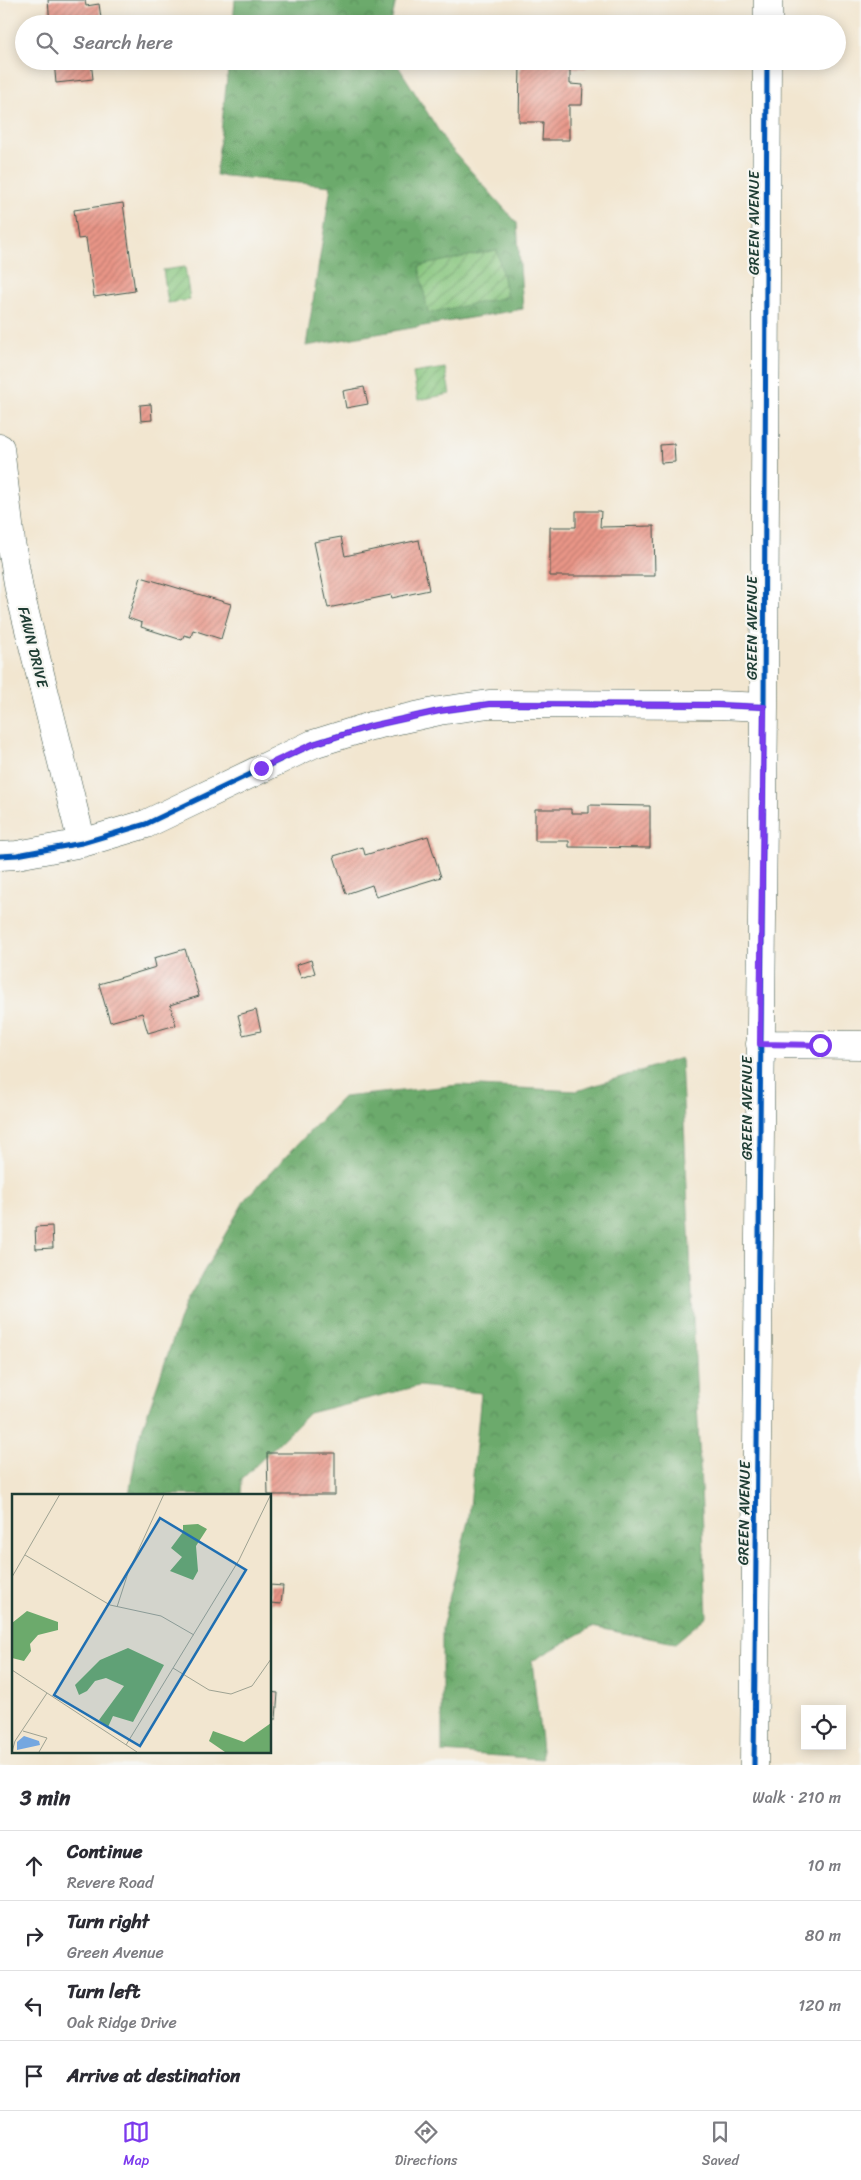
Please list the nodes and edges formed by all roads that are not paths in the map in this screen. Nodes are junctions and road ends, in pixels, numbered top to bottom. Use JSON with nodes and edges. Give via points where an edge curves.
{"nodes":[{"id":1,"x":768,"y":0,"type":"edge"},
{"id":2,"x":768,"y":15,"type":"edge"},
{"id":3,"x":767,"y":70,"type":"edge"},
{"id":4,"x":0,"y":448,"type":"edge"},
{"id":5,"x":764,"y":707,"type":"junction"},
{"id":6,"x":82,"y":843,"type":"junction"},
{"id":7,"x":0,"y":856,"type":"edge"},
{"id":8,"x":760,"y":1044,"type":"junction"},
{"id":9,"x":861,"y":1045,"type":"edge"},
{"id":10,"x":754,"y":1765,"type":"edge"}],
"edges":[{"from":1,"to":2,"type":"street"},
{"from":3,"to":5,"type":"street","name":"GREEN AVENUE"},
{"from":4,"to":6,"type":"street","name":"FAWN DRIVE","via":[[19,589]]},
{"from":5,"to":6,"type":"street","via":[[490,704],[439,711],[371,726],[313,744],[146,824]]},
{"from":5,"to":8,"type":"street","name":"GREEN AVENUE"},
{"from":6,"to":7,"type":"street"},
{"from":8,"to":9,"type":"street"},
{"from":8,"to":10,"type":"street","name":"GREEN AVENUE"}]}
